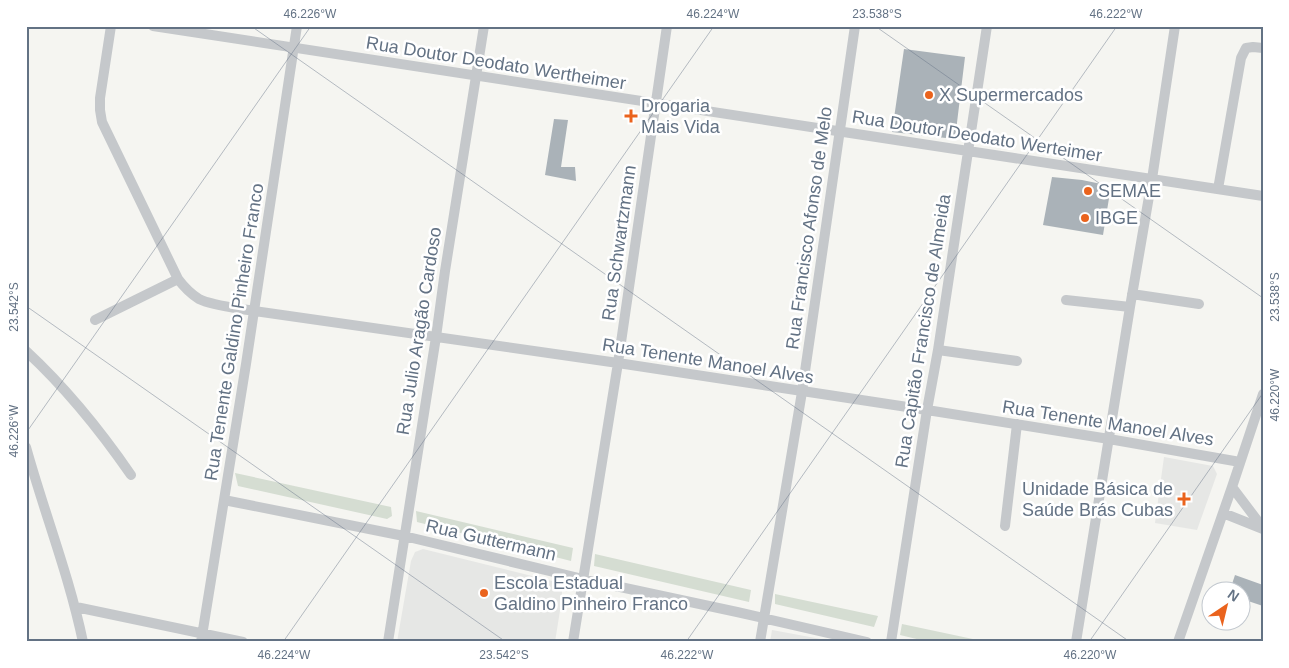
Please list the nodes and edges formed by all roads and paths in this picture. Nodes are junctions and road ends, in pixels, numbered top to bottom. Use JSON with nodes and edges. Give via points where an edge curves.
{"nodes":[{"id":1,"x":111,"y":26,"type":"edge"},
{"id":2,"x":153,"y":26,"type":"edge"},
{"id":3,"x":297,"y":26,"type":"edge"},
{"id":4,"x":484,"y":26,"type":"edge"},
{"id":5,"x":667,"y":26,"type":"edge"},
{"id":6,"x":855,"y":26,"type":"edge"},
{"id":7,"x":987,"y":26,"type":"edge"},
{"id":8,"x":1174,"y":26,"type":"edge"},
{"id":9,"x":294,"y":48,"type":"junction"},
{"id":10,"x":1263,"y":48,"type":"edge"},
{"id":11,"x":476,"y":76,"type":"junction"},
{"id":12,"x":656,"y":104,"type":"junction"},
{"id":13,"x":840,"y":132,"type":"junction"},
{"id":14,"x":968,"y":150,"type":"junction"},
{"id":15,"x":1152,"y":180,"type":"junction"},
{"id":16,"x":1218,"y":189,"type":"junction"},
{"id":17,"x":1263,"y":196,"type":"edge"},
{"id":18,"x":178,"y":279,"type":"junction"},
{"id":19,"x":1132,"y":294,"type":"junction"},
{"id":20,"x":1066,"y":300,"type":"dead end"},
{"id":21,"x":1199,"y":304,"type":"dead end"},
{"id":22,"x":1130,"y":307,"type":"junction"},
{"id":23,"x":254,"y":310,"type":"junction"},
{"id":24,"x":95,"y":320,"type":"dead end"},
{"id":25,"x":436,"y":337,"type":"junction"},
{"id":26,"x":938,"y":350,"type":"junction"},
{"id":27,"x":26,"y":351,"type":"edge"},
{"id":28,"x":1017,"y":361,"type":"dead end"},
{"id":29,"x":618,"y":363,"type":"junction"},
{"id":30,"x":802,"y":392,"type":"junction"},
{"id":31,"x":1262,"y":401,"type":"edge"},
{"id":32,"x":927,"y":410,"type":"junction"},
{"id":33,"x":1018,"y":424,"type":"junction"},
{"id":34,"x":1109,"y":439,"type":"junction"},
{"id":35,"x":26,"y":447,"type":"edge"},
{"id":36,"x":1240,"y":462,"type":"junction"},
{"id":37,"x":131,"y":475,"type":"dead end"},
{"id":38,"x":36,"y":483,"type":"junction"},
{"id":39,"x":1232,"y":487,"type":"junction"},
{"id":40,"x":26,"y":489,"type":"edge"},
{"id":41,"x":224,"y":500,"type":"junction"},
{"id":42,"x":1223,"y":513,"type":"junction"},
{"id":43,"x":1005,"y":526,"type":"dead end"},
{"id":44,"x":1263,"y":528,"type":"edge"},
{"id":45,"x":404,"y":536,"type":"junction"},
{"id":46,"x":583,"y":578,"type":"junction"},
{"id":47,"x":76,"y":607,"type":"junction"},
{"id":48,"x":764,"y":618,"type":"junction"},
{"id":49,"x":201,"y":638,"type":"edge"},
{"id":50,"x":83,"y":642,"type":"edge"},
{"id":51,"x":243,"y":642,"type":"edge"},
{"id":52,"x":388,"y":642,"type":"edge"},
{"id":53,"x":573,"y":642,"type":"edge"},
{"id":54,"x":760,"y":642,"type":"edge"},
{"id":55,"x":867,"y":642,"type":"edge"},
{"id":56,"x":891,"y":642,"type":"edge"},
{"id":57,"x":1076,"y":642,"type":"edge"},
{"id":58,"x":1178,"y":642,"type":"edge"}],
"edges":[{"from":1,"to":18,"type":"street","name":"Rua Tenente Manoel Alves","via":[[100,98],[102,122]]},
{"from":2,"to":9,"type":"street","name":"Rua Doutor Deodato Wertheimer"},
{"from":3,"to":9,"type":"street","name":"Rua Tenente Galdino Pinheiro Franco"},
{"from":4,"to":11,"type":"street","name":"Rua Julio Aragão Cardoso"},
{"from":5,"to":12,"type":"street","name":"Rua Schwartzmann"},
{"from":6,"to":13,"type":"street","name":"Rua Francisco Afonso de Melo"},
{"from":7,"to":14,"type":"street","name":"Rua Capitão Francisco de Almeida"},
{"from":8,"to":15,"type":"street"},
{"from":9,"to":11,"type":"street","name":"Rua Doutor Deodato Wertheimer"},
{"from":9,"to":23,"type":"street","name":"Rua Tenente Galdino Pinheiro Franco"},
{"from":10,"to":16,"type":"street","via":[[1246,48],[1241,58]]},
{"from":11,"to":12,"type":"street","name":"Rua Doutor Deodato Wertheimer"},
{"from":11,"to":25,"type":"street","name":"Rua Julio Aragão Cardoso"},
{"from":12,"to":13,"type":"street","name":"Rua Doutor Deodato Werteimer"},
{"from":12,"to":29,"type":"street","name":"Rua Schwartzmann"},
{"from":13,"to":14,"type":"street","name":"Rua Doutor Deodato Werteimer"},
{"from":13,"to":30,"type":"street","name":"Rua Francisco Afonso de Melo"},
{"from":14,"to":15,"type":"street","name":"Rua Doutor Deodato Werteimer"},
{"from":14,"to":26,"type":"street","name":"Rua Capitão Francisco de Almeida"},
{"from":15,"to":16,"type":"street","name":"Rua Doutor Deodato Werteimer"},
{"from":15,"to":19,"type":"street"},
{"from":16,"to":17,"type":"street","name":"Rua Doutor Deodato Werteimer"},
{"from":18,"to":23,"type":"street","name":"Rua Tenente Manoel Alves","via":[[197,298],[206,302]]},
{"from":18,"to":24,"type":"street"},
{"from":19,"to":21,"type":"street"},
{"from":19,"to":22,"type":"street"},
{"from":20,"to":22,"type":"street"},
{"from":22,"to":34,"type":"street"},
{"from":23,"to":25,"type":"street","name":"Rua Tenente Manoel Alves"},
{"from":23,"to":41,"type":"street","name":"Rua Tenente Galdino Pinheiro Franco"},
{"from":25,"to":29,"type":"street","name":"Rua Tenente Manoel Alves"},
{"from":25,"to":45,"type":"street","name":"Rua Julio Aragão Cardoso"},
{"from":26,"to":28,"type":"street"},
{"from":26,"to":32,"type":"street","name":"Rua Capitão Francisco de Almeida"},
{"from":27,"to":37,"type":"street","via":[[81,409]]},
{"from":29,"to":30,"type":"street","name":"Rua Tenente Manoel Alves"},
{"from":29,"to":46,"type":"street","name":"Rua Schwartzmann"},
{"from":30,"to":32,"type":"street","name":"Rua Tenente Manoel Alves"},
{"from":30,"to":48,"type":"street","name":"Rua Francisco Afonso de Melo"},
{"from":31,"to":36,"type":"street"},
{"from":32,"to":33,"type":"street","name":"Rua Tenente Manoel Alves"},
{"from":32,"to":56,"type":"street","name":"Rua Capitão Francisco de Almeida"},
{"from":33,"to":34,"type":"street","name":"Rua Tenente Manoel Alves"},
{"from":33,"to":43,"type":"street"},
{"from":34,"to":36,"type":"street","name":"Rua Tenente Manoel Alves"},
{"from":34,"to":57,"type":"street"},
{"from":35,"to":38,"type":"street"},
{"from":36,"to":39,"type":"street"},
{"from":38,"to":40,"type":"street"},
{"from":38,"to":47,"type":"street"},
{"from":39,"to":42,"type":"street"},
{"from":39,"to":44,"type":"street"},
{"from":41,"to":45,"type":"street","name":"Rua Guttermann"},
{"from":41,"to":49,"type":"street","name":"Rua Tenente Galdino Pinheiro Franco"},
{"from":42,"to":44,"type":"street"},
{"from":42,"to":58,"type":"street"},
{"from":45,"to":46,"type":"street","name":"Rua Guttermann"},
{"from":45,"to":52,"type":"street","name":"Rua Julio Aragão Cardoso"},
{"from":46,"to":48,"type":"street","name":"Rua Guttermann"},
{"from":46,"to":53,"type":"street","name":"Rua Schwartzmann"},
{"from":47,"to":49,"type":"street"},
{"from":47,"to":50,"type":"street"},
{"from":48,"to":54,"type":"street","name":"Rua Francisco Afonso de Melo"},
{"from":48,"to":55,"type":"street","name":"Rua Guttermann"},
{"from":49,"to":51,"type":"street"}]}
